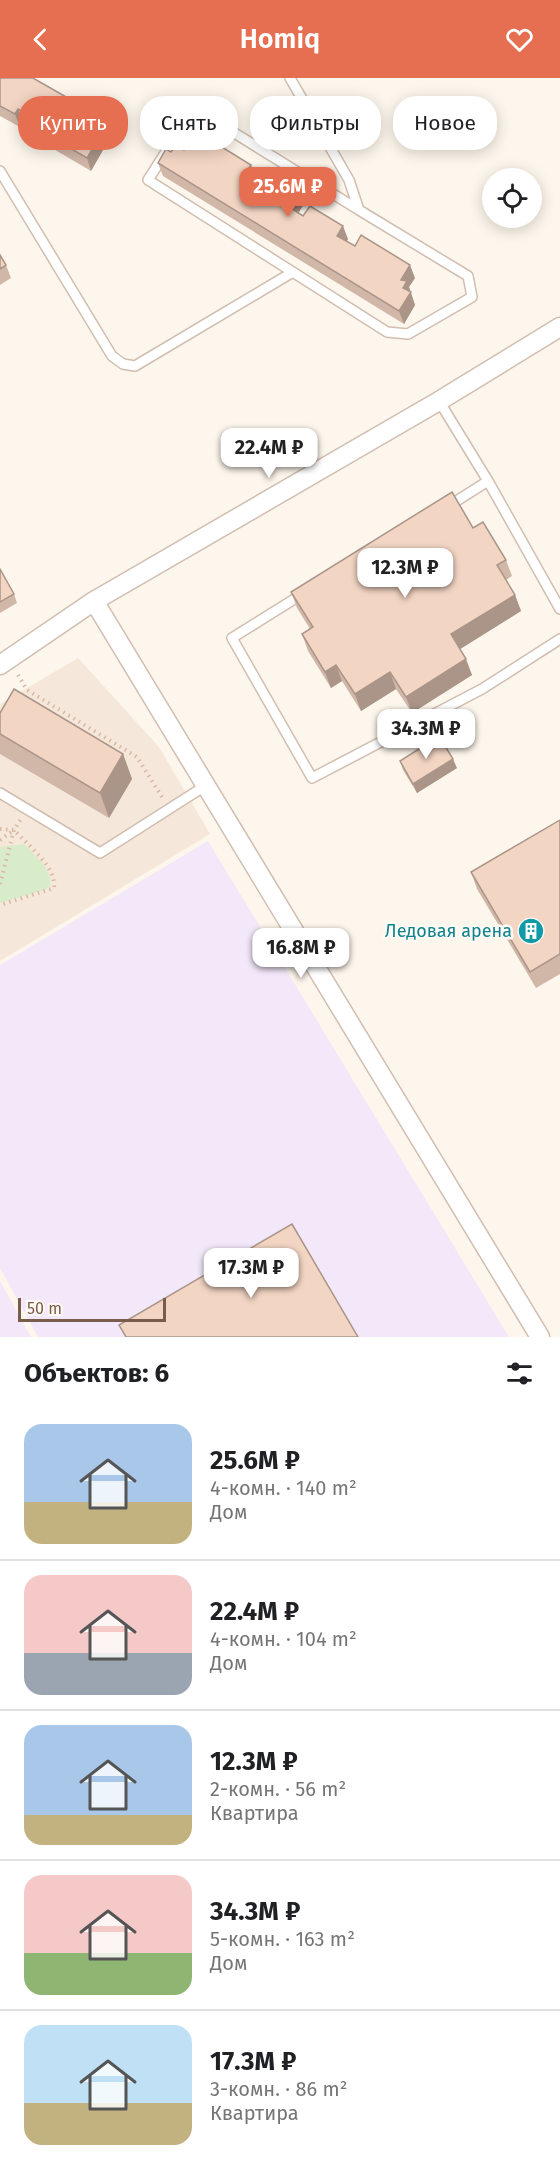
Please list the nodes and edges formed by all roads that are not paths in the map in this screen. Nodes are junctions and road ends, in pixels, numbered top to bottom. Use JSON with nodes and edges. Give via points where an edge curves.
{"nodes":[{"id":1,"x":290,"y":78,"type":"edge"},
{"id":2,"x":0,"y":171,"type":"edge"},
{"id":3,"x":359,"y":210,"type":"junction"},
{"id":4,"x":293,"y":272,"type":"junction"},
{"id":5,"x":560,"y":327,"type":"edge"},
{"id":6,"x":440,"y":401,"type":"junction"},
{"id":7,"x":488,"y":481,"type":"junction"},
{"id":8,"x":439,"y":511,"type":"edge"},
{"id":9,"x":311,"y":590,"type":"edge"},
{"id":10,"x":94,"y":601,"type":"junction"},
{"id":11,"x":560,"y":609,"type":"edge"},
{"id":12,"x":560,"y":639,"type":"edge"},
{"id":13,"x":4,"y":662,"type":"edge"},
{"id":14,"x":205,"y":786,"type":"junction"},
{"id":15,"x":0,"y":793,"type":"edge"},
{"id":16,"x":540,"y":1337,"type":"edge"}],
"edges":[{"from":1,"to":3,"type":"lane","via":[[349,180]]},
{"from":2,"to":4,"type":"lane","via":[[112,356],[123,364],[135,366]]},
{"from":3,"to":4,"type":"lane","via":[[468,276],[472,297],[408,334],[387,332]]},
{"from":3,"to":4,"type":"lane","via":[[194,108],[148,180]]},
{"from":5,"to":6,"type":"street"},
{"from":6,"to":7,"type":"lane"},
{"from":6,"to":10,"type":"street"},
{"from":7,"to":8,"type":"lane"},
{"from":7,"to":11,"type":"lane"},
{"from":9,"to":12,"type":"lane","via":[[232,638],[312,778],[482,689]]},
{"from":10,"to":13,"type":"street"},
{"from":10,"to":14,"type":"street"},
{"from":14,"to":15,"type":"lane","via":[[100,853]]},
{"from":14,"to":16,"type":"street"}]}
